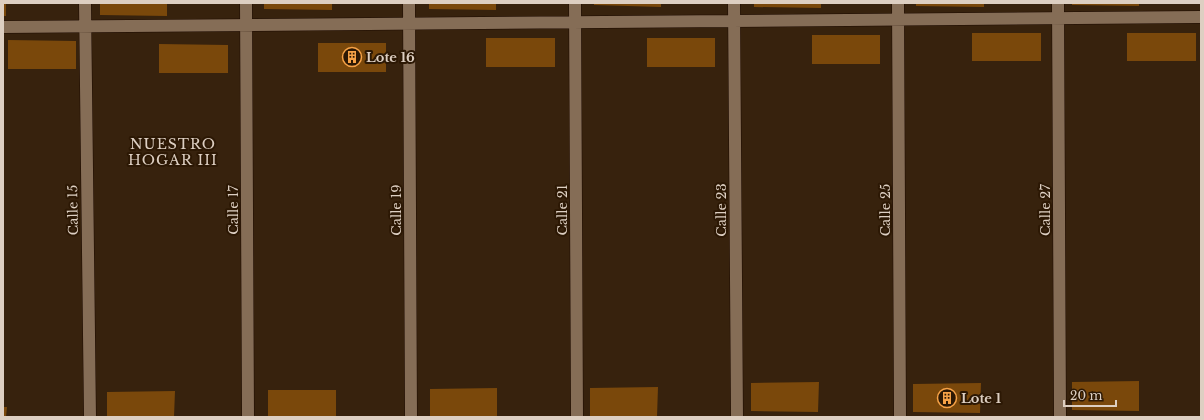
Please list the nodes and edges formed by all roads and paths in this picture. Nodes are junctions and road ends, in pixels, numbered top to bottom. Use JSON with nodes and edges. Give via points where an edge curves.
{"nodes":[{"id":1,"x":85,"y":3,"type":"edge"},
{"id":2,"x":246,"y":3,"type":"edge"},
{"id":3,"x":409,"y":3,"type":"edge"},
{"id":4,"x":574,"y":3,"type":"edge"},
{"id":5,"x":734,"y":3,"type":"edge"},
{"id":6,"x":898,"y":3,"type":"edge"},
{"id":7,"x":1058,"y":3,"type":"edge"},
{"id":8,"x":1201,"y":17,"type":"edge"},
{"id":9,"x":1058,"y":18,"type":"junction"},
{"id":10,"x":898,"y":20,"type":"junction"},
{"id":11,"x":734,"y":21,"type":"junction"},
{"id":12,"x":575,"y":22,"type":"junction"},
{"id":13,"x":409,"y":23,"type":"junction"},
{"id":14,"x":246,"y":25,"type":"junction"},
{"id":15,"x":84,"y":26,"type":"junction"},
{"id":16,"x":3,"y":27,"type":"edge"},
{"id":17,"x":90,"y":417,"type":"edge"},
{"id":18,"x":248,"y":417,"type":"edge"},
{"id":19,"x":411,"y":417,"type":"edge"},
{"id":20,"x":576,"y":417,"type":"edge"},
{"id":21,"x":737,"y":417,"type":"edge"},
{"id":22,"x":900,"y":417,"type":"edge"},
{"id":23,"x":1060,"y":417,"type":"edge"}],
"edges":[{"from":1,"to":15,"type":"street","name":"Calle 15"},
{"from":2,"to":14,"type":"street","name":"Calle 17"},
{"from":3,"to":13,"type":"street","name":"Calle 19"},
{"from":4,"to":12,"type":"street","name":"Calle 21"},
{"from":5,"to":11,"type":"street","name":"Calle 23"},
{"from":6,"to":10,"type":"street","name":"Calle 25"},
{"from":7,"to":9,"type":"street","name":"Calle 27"},
{"from":8,"to":9,"type":"street"},
{"from":9,"to":10,"type":"street"},
{"from":9,"to":23,"type":"street","name":"Calle 27"},
{"from":10,"to":11,"type":"street"},
{"from":10,"to":22,"type":"street","name":"Calle 25"},
{"from":11,"to":12,"type":"street"},
{"from":11,"to":21,"type":"street","name":"Calle 23"},
{"from":12,"to":13,"type":"street"},
{"from":12,"to":20,"type":"street","name":"Calle 21"},
{"from":13,"to":14,"type":"street"},
{"from":13,"to":19,"type":"street","name":"Calle 19"},
{"from":14,"to":15,"type":"street"},
{"from":14,"to":18,"type":"street","name":"Calle 17"},
{"from":15,"to":16,"type":"street"},
{"from":15,"to":17,"type":"street","name":"Calle 15"}]}
